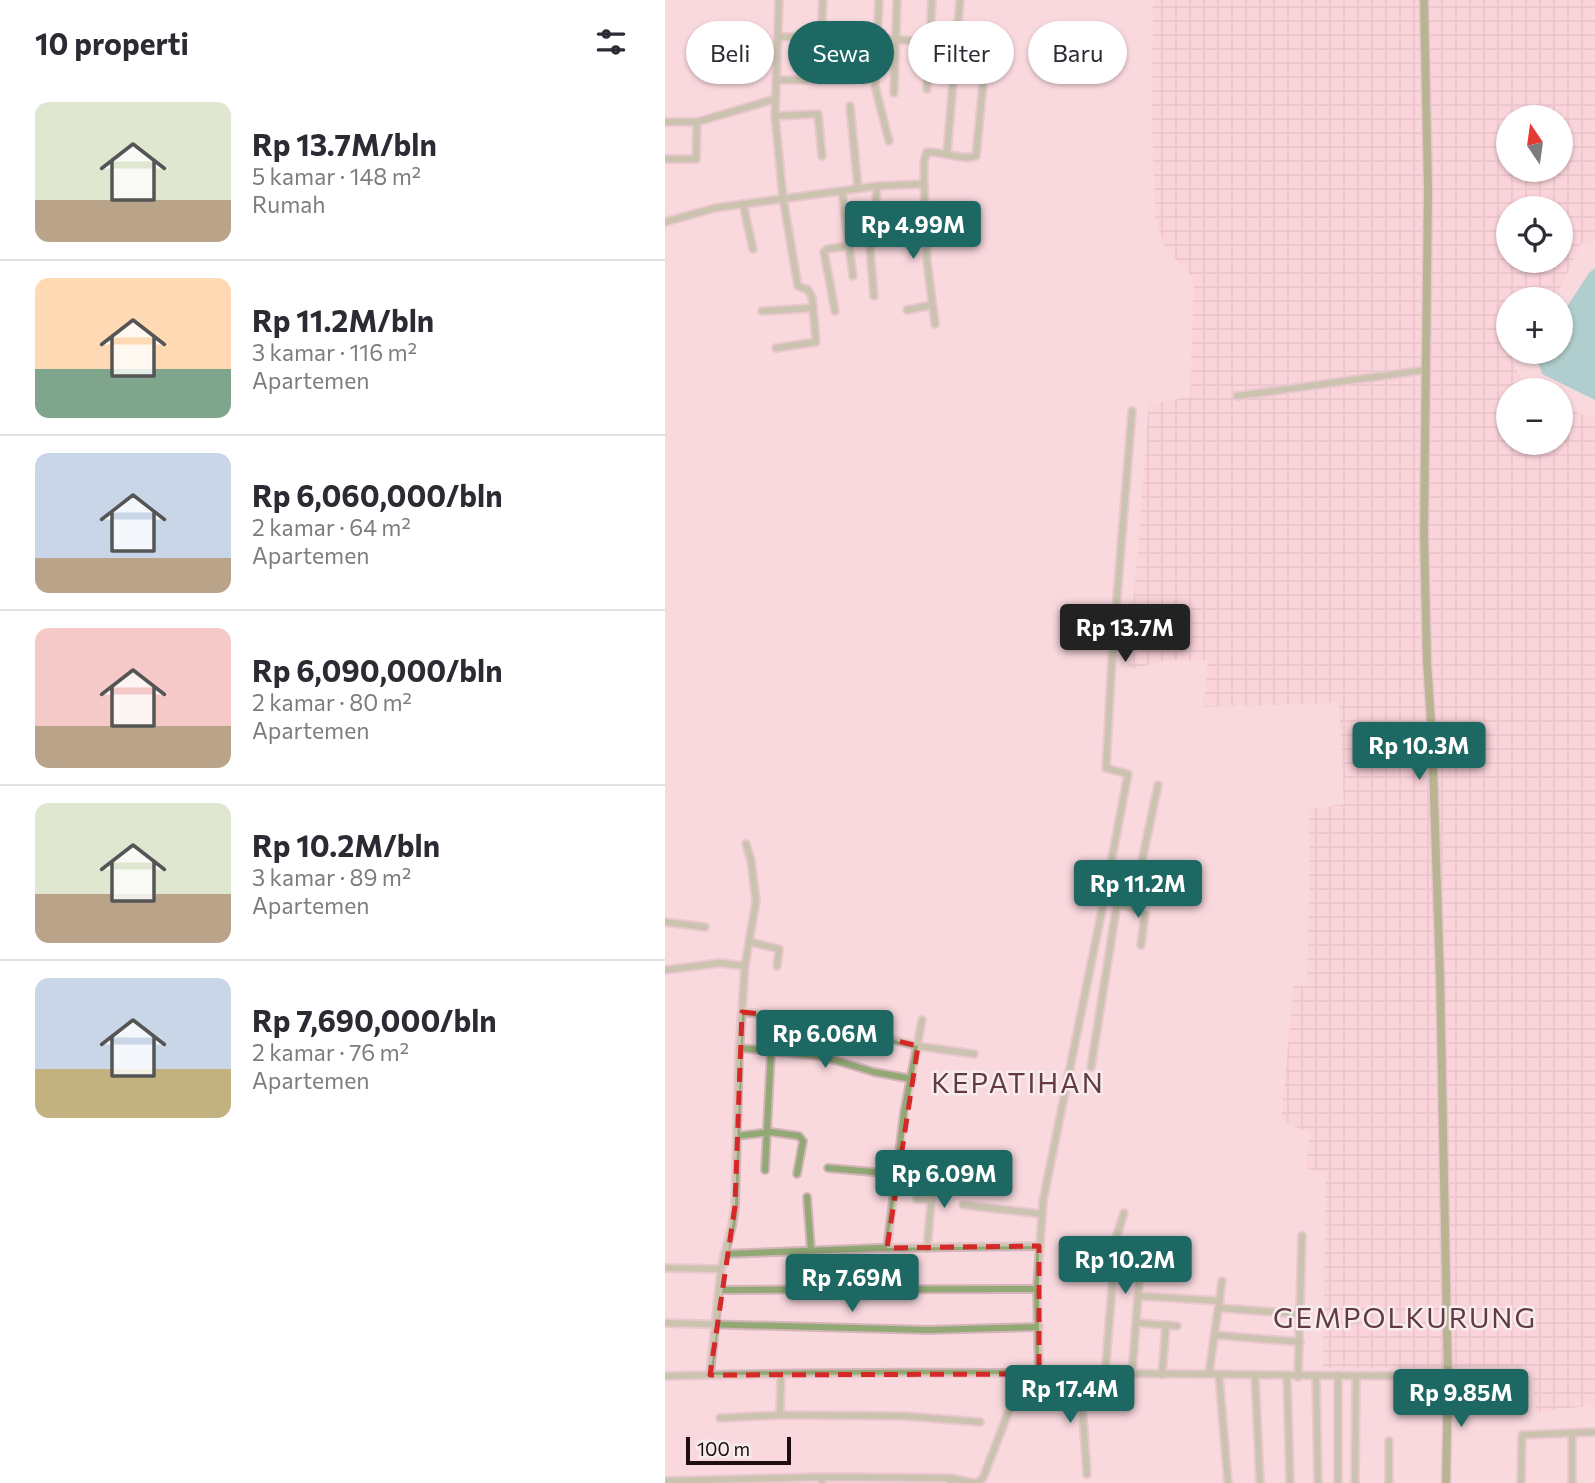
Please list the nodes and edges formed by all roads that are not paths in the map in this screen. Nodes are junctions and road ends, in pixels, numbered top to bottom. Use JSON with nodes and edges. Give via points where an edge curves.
{"nodes":[{"id":1,"x":779,"y":0,"type":"edge"},
{"id":2,"x":823,"y":0,"type":"edge"},
{"id":3,"x":879,"y":0,"type":"edge"},
{"id":4,"x":897,"y":0,"type":"edge"},
{"id":5,"x":932,"y":0,"type":"edge"},
{"id":6,"x":960,"y":0,"type":"edge"},
{"id":7,"x":1424,"y":0,"type":"edge"},
{"id":8,"x":822,"y":21,"type":"edge"},
{"id":9,"x":878,"y":21,"type":"edge"},
{"id":10,"x":930,"y":21,"type":"edge"},
{"id":11,"x":959,"y":21,"type":"edge"},
{"id":12,"x":778,"y":37,"type":"junction"},
{"id":13,"x":788,"y":37,"type":"edge"},
{"id":14,"x":894,"y":39,"type":"edge"},
{"id":15,"x":897,"y":39,"type":"junction"},
{"id":16,"x":908,"y":40,"type":"edge"},
{"id":17,"x":776,"y":80,"type":"junction"},
{"id":18,"x":788,"y":80,"type":"edge"},
{"id":19,"x":876,"y":84,"type":"edge"},
{"id":20,"x":927,"y":84,"type":"edge"},
{"id":21,"x":954,"y":84,"type":"edge"},
{"id":22,"x":983,"y":84,"type":"edge"},
{"id":23,"x":927,"y":89,"type":"dead end"},
{"id":24,"x":894,"y":93,"type":"dead end"},
{"id":25,"x":775,"y":99,"type":"junction"},
{"id":26,"x":850,"y":106,"type":"dead end"},
{"id":27,"x":775,"y":116,"type":"junction"},
{"id":28,"x":665,"y":122,"type":"edge"},
{"id":29,"x":697,"y":122,"type":"junction"},
{"id":30,"x":889,"y":141,"type":"dead end"},
{"id":31,"x":947,"y":153,"type":"junction"},
{"id":32,"x":822,"y":156,"type":"dead end"},
{"id":33,"x":665,"y":159,"type":"edge"},
{"id":34,"x":923,"y":184,"type":"junction"},
{"id":35,"x":877,"y":186,"type":"junction"},
{"id":36,"x":858,"y":188,"type":"junction"},
{"id":37,"x":842,"y":191,"type":"junction"},
{"id":38,"x":783,"y":198,"type":"junction"},
{"id":39,"x":743,"y":204,"type":"junction"},
{"id":40,"x":665,"y":222,"type":"edge"},
{"id":41,"x":849,"y":246,"type":"junction"},
{"id":42,"x":753,"y":249,"type":"dead end"},
{"id":43,"x":853,"y":276,"type":"dead end"},
{"id":44,"x":874,"y":296,"type":"dead end"},
{"id":45,"x":932,"y":305,"type":"junction"},
{"id":46,"x":813,"y":308,"type":"junction"},
{"id":47,"x":907,"y":310,"type":"dead end"},
{"id":48,"x":762,"y":311,"type":"dead end"},
{"id":49,"x":835,"y":311,"type":"dead end"},
{"id":50,"x":935,"y":324,"type":"dead end"},
{"id":51,"x":776,"y":348,"type":"dead end"},
{"id":52,"x":1425,"y":370,"type":"junction"},
{"id":53,"x":1237,"y":396,"type":"dead end"},
{"id":54,"x":1132,"y":411,"type":"dead end"},
{"id":55,"x":1158,"y":785,"type":"dead end"},
{"id":56,"x":746,"y":844,"type":"dead end"},
{"id":57,"x":1104,"y":900,"type":"junction"},
{"id":58,"x":1117,"y":904,"type":"junction"},
{"id":59,"x":1132,"y":908,"type":"junction"},
{"id":60,"x":665,"y":922,"type":"edge"},
{"id":61,"x":705,"y":927,"type":"dead end"},
{"id":62,"x":750,"y":942,"type":"junction"},
{"id":63,"x":1141,"y":945,"type":"dead end"},
{"id":64,"x":745,"y":966,"type":"junction"},
{"id":65,"x":777,"y":966,"type":"dead end"},
{"id":66,"x":665,"y":970,"type":"edge"},
{"id":67,"x":742,"y":1012,"type":"junction"},
{"id":68,"x":922,"y":1020,"type":"dead end"},
{"id":69,"x":1079,"y":1026,"type":"junction"},
{"id":70,"x":1096,"y":1030,"type":"junction"},
{"id":71,"x":918,"y":1046,"type":"junction"},
{"id":72,"x":739,"y":1048,"type":"junction"},
{"id":73,"x":771,"y":1051,"type":"junction"},
{"id":74,"x":974,"y":1054,"type":"dead end"},
{"id":75,"x":1091,"y":1067,"type":"dead end"},
{"id":76,"x":912,"y":1079,"type":"junction"},
{"id":77,"x":766,"y":1133,"type":"junction"},
{"id":78,"x":737,"y":1136,"type":"junction"},
{"id":79,"x":828,"y":1168,"type":"dead end"},
{"id":80,"x":765,"y":1170,"type":"dead end"},
{"id":81,"x":934,"y":1170,"type":"dead end"},
{"id":82,"x":797,"y":1174,"type":"dead end"},
{"id":83,"x":896,"y":1174,"type":"junction"},
{"id":84,"x":807,"y":1197,"type":"dead end"},
{"id":85,"x":917,"y":1199,"type":"dead end"},
{"id":86,"x":932,"y":1200,"type":"junction"},
{"id":87,"x":963,"y":1205,"type":"dead end"},
{"id":88,"x":1124,"y":1213,"type":"dead end"},
{"id":89,"x":1042,"y":1214,"type":"junction"},
{"id":90,"x":1302,"y":1236,"type":"dead end"},
{"id":91,"x":1142,"y":1245,"type":"dead end"},
{"id":92,"x":1039,"y":1246,"type":"junction"},
{"id":93,"x":887,"y":1248,"type":"junction"},
{"id":94,"x":927,"y":1248,"type":"junction"},
{"id":95,"x":811,"y":1250,"type":"junction"},
{"id":96,"x":724,"y":1254,"type":"junction"},
{"id":97,"x":1114,"y":1261,"type":"junction"},
{"id":98,"x":1065,"y":1263,"type":"dead end"},
{"id":99,"x":1141,"y":1266,"type":"junction"},
{"id":100,"x":1165,"y":1267,"type":"dead end"},
{"id":101,"x":665,"y":1268,"type":"edge"},
{"id":102,"x":721,"y":1269,"type":"junction"},
{"id":103,"x":1222,"y":1281,"type":"dead end"},
{"id":104,"x":1037,"y":1289,"type":"junction"},
{"id":105,"x":720,"y":1290,"type":"junction"},
{"id":106,"x":1139,"y":1296,"type":"junction"},
{"id":107,"x":1219,"y":1305,"type":"junction"},
{"id":108,"x":1301,"y":1314,"type":"junction"},
{"id":109,"x":665,"y":1322,"type":"edge"},
{"id":110,"x":1137,"y":1324,"type":"junction"},
{"id":111,"x":716,"y":1325,"type":"junction"},
{"id":112,"x":1166,"y":1325,"type":"junction"},
{"id":113,"x":1177,"y":1326,"type":"dead end"},
{"id":114,"x":1039,"y":1327,"type":"junction"},
{"id":115,"x":1215,"y":1335,"type":"junction"},
{"id":116,"x":1300,"y":1342,"type":"junction"},
{"id":117,"x":781,"y":1374,"type":"junction"},
{"id":118,"x":1015,"y":1374,"type":"junction"},
{"id":119,"x":1039,"y":1374,"type":"junction"},
{"id":120,"x":1132,"y":1374,"type":"junction"},
{"id":121,"x":1209,"y":1374,"type":"junction"},
{"id":122,"x":710,"y":1375,"type":"junction"},
{"id":123,"x":1080,"y":1375,"type":"junction"},
{"id":124,"x":1105,"y":1375,"type":"junction"},
{"id":125,"x":1162,"y":1375,"type":"junction"},
{"id":126,"x":1219,"y":1375,"type":"junction"},
{"id":127,"x":1338,"y":1375,"type":"junction"},
{"id":128,"x":665,"y":1376,"type":"edge"},
{"id":129,"x":1255,"y":1376,"type":"junction"},
{"id":130,"x":1287,"y":1377,"type":"junction"},
{"id":131,"x":1298,"y":1377,"type":"junction"},
{"id":132,"x":1317,"y":1377,"type":"junction"},
{"id":133,"x":1356,"y":1377,"type":"junction"},
{"id":134,"x":1448,"y":1378,"type":"junction"},
{"id":135,"x":1486,"y":1382,"type":"dead end"},
{"id":136,"x":780,"y":1415,"type":"junction"},
{"id":137,"x":720,"y":1418,"type":"dead end"},
{"id":138,"x":980,"y":1422,"type":"dead end"},
{"id":139,"x":1595,"y":1432,"type":"edge"},
{"id":140,"x":1573,"y":1433,"type":"junction"},
{"id":141,"x":1389,"y":1441,"type":"dead end"},
{"id":142,"x":1087,"y":1474,"type":"dead end"},
{"id":143,"x":822,"y":1480,"type":"edge"},
{"id":144,"x":950,"y":1481,"type":"edge"},
{"id":145,"x":667,"y":1482,"type":"edge"},
{"id":146,"x":706,"y":1482,"type":"edge"},
{"id":147,"x":744,"y":1482,"type":"edge"},
{"id":148,"x":975,"y":1483,"type":"edge"},
{"id":149,"x":1228,"y":1483,"type":"edge"},
{"id":150,"x":1260,"y":1483,"type":"edge"},
{"id":151,"x":1290,"y":1483,"type":"edge"},
{"id":152,"x":1318,"y":1483,"type":"edge"},
{"id":153,"x":1338,"y":1483,"type":"edge"},
{"id":154,"x":1355,"y":1483,"type":"edge"},
{"id":155,"x":1389,"y":1483,"type":"edge"},
{"id":156,"x":1446,"y":1483,"type":"edge"},
{"id":157,"x":1521,"y":1483,"type":"edge"},
{"id":158,"x":1572,"y":1483,"type":"edge"}],
"edges":[{"from":1,"to":12,"type":"street"},
{"from":2,"to":8,"type":"street"},
{"from":3,"to":9,"type":"street"},
{"from":4,"to":15,"type":"street"},
{"from":5,"to":10,"type":"street"},
{"from":6,"to":11,"type":"street"},
{"from":7,"to":52,"type":"street"},
{"from":12,"to":13,"type":"street"},
{"from":12,"to":17,"type":"street"},
{"from":14,"to":15,"type":"street"},
{"from":15,"to":16,"type":"street"},
{"from":15,"to":24,"type":"street"},
{"from":17,"to":18,"type":"street"},
{"from":17,"to":25,"type":"street"},
{"from":19,"to":30,"type":"street"},
{"from":20,"to":23,"type":"street"},
{"from":21,"to":31,"type":"street"},
{"from":22,"to":31,"type":"street","via":[[976,156]]},
{"from":25,"to":27,"type":"street"},
{"from":25,"to":29,"type":"street"},
{"from":26,"to":36,"type":"street"},
{"from":27,"to":32,"type":"street","via":[[818,114]]},
{"from":27,"to":38,"type":"street"},
{"from":28,"to":29,"type":"street"},
{"from":29,"to":33,"type":"street","via":[[696,159]]},
{"from":31,"to":34,"type":"street","via":[[926,154]]},
{"from":34,"to":35,"type":"street"},
{"from":34,"to":45,"type":"street"},
{"from":35,"to":36,"type":"street"},
{"from":35,"to":44,"type":"street","via":[[869,237]]},
{"from":36,"to":37,"type":"street"},
{"from":37,"to":38,"type":"street"},
{"from":37,"to":41,"type":"street"},
{"from":38,"to":39,"type":"street"},
{"from":38,"to":46,"type":"street","via":[[797,285],[810,293]]},
{"from":39,"to":40,"type":"street"},
{"from":39,"to":42,"type":"street"},
{"from":41,"to":43,"type":"street"},
{"from":41,"to":49,"type":"street","via":[[824,252]]},
{"from":45,"to":47,"type":"street"},
{"from":45,"to":50,"type":"street"},
{"from":46,"to":48,"type":"street"},
{"from":46,"to":51,"type":"street","via":[[815,343]]},
{"from":52,"to":53,"type":"street"},
{"from":52,"to":134,"type":"street","via":[[1425,593],[1440,977]]},
{"from":54,"to":57,"type":"street","via":[[1106,768],[1128,774]]},
{"from":55,"to":59,"type":"street"},
{"from":56,"to":62,"type":"street","via":[[756,892]]},
{"from":57,"to":58,"type":"street"},
{"from":57,"to":69,"type":"street"},
{"from":58,"to":59,"type":"street"},
{"from":58,"to":70,"type":"street"},
{"from":59,"to":63,"type":"street","via":[[1145,914]]},
{"from":60,"to":61,"type":"street"},
{"from":62,"to":64,"type":"street"},
{"from":62,"to":65,"type":"street","via":[[779,949]]},
{"from":64,"to":66,"type":"street","via":[[720,963]]},
{"from":64,"to":67,"type":"street"},
{"from":67,"to":71,"type":"street","via":[[819,1021]]},
{"from":67,"to":72,"type":"street"},
{"from":68,"to":71,"type":"street"},
{"from":69,"to":70,"type":"street"},
{"from":69,"to":89,"type":"street"},
{"from":70,"to":75,"type":"street"},
{"from":71,"to":74,"type":"street"},
{"from":71,"to":76,"type":"street"},
{"from":72,"to":73,"type":"street"},
{"from":72,"to":78,"type":"street"},
{"from":73,"to":76,"type":"street","via":[[821,1056]]},
{"from":73,"to":77,"type":"street"},
{"from":76,"to":83,"type":"street"},
{"from":77,"to":78,"type":"street"},
{"from":77,"to":80,"type":"street"},
{"from":77,"to":82,"type":"street","via":[[801,1137]]},
{"from":78,"to":96,"type":"street","via":[[735,1206]]},
{"from":79,"to":83,"type":"street"},
{"from":81,"to":86,"type":"street"},
{"from":83,"to":93,"type":"street"},
{"from":84,"to":95,"type":"street"},
{"from":85,"to":86,"type":"street"},
{"from":86,"to":94,"type":"street"},
{"from":87,"to":89,"type":"street"},
{"from":88,"to":97,"type":"street"},
{"from":89,"to":92,"type":"street"},
{"from":90,"to":108,"type":"street"},
{"from":91,"to":99,"type":"street"},
{"from":92,"to":94,"type":"street"},
{"from":92,"to":104,"type":"street"},
{"from":93,"to":94,"type":"street"},
{"from":93,"to":95,"type":"street"},
{"from":95,"to":96,"type":"street"},
{"from":96,"to":102,"type":"street"},
{"from":97,"to":98,"type":"street"},
{"from":97,"to":124,"type":"street"},
{"from":99,"to":100,"type":"street"},
{"from":99,"to":106,"type":"street"},
{"from":101,"to":102,"type":"street"},
{"from":102,"to":105,"type":"street"},
{"from":103,"to":107,"type":"street"},
{"from":104,"to":105,"type":"street"},
{"from":104,"to":114,"type":"street"},
{"from":105,"to":111,"type":"street"},
{"from":106,"to":107,"type":"street"},
{"from":106,"to":110,"type":"street"},
{"from":107,"to":108,"type":"street"},
{"from":107,"to":115,"type":"street"},
{"from":108,"to":116,"type":"street"},
{"from":109,"to":111,"type":"street"},
{"from":110,"to":112,"type":"street"},
{"from":110,"to":120,"type":"street"},
{"from":111,"to":114,"type":"street","via":[[928,1330]]},
{"from":111,"to":122,"type":"street"},
{"from":112,"to":113,"type":"street"},
{"from":112,"to":125,"type":"street"},
{"from":114,"to":119,"type":"street"},
{"from":115,"to":116,"type":"street"},
{"from":115,"to":121,"type":"street"},
{"from":116,"to":131,"type":"street"},
{"from":117,"to":118,"type":"street"},
{"from":117,"to":122,"type":"street"},
{"from":117,"to":136,"type":"street"},
{"from":118,"to":119,"type":"street"},
{"from":118,"to":148,"type":"street","via":[[1010,1408],[983,1478]]},
{"from":119,"to":123,"type":"street"},
{"from":120,"to":124,"type":"street"},
{"from":120,"to":125,"type":"street"},
{"from":121,"to":125,"type":"street"},
{"from":121,"to":126,"type":"street"},
{"from":122,"to":128,"type":"street"},
{"from":123,"to":124,"type":"street"},
{"from":123,"to":142,"type":"street"},
{"from":126,"to":129,"type":"street"},
{"from":126,"to":149,"type":"street"},
{"from":127,"to":132,"type":"street"},
{"from":127,"to":133,"type":"street"},
{"from":127,"to":153,"type":"street"},
{"from":129,"to":130,"type":"street"},
{"from":129,"to":150,"type":"street"},
{"from":130,"to":131,"type":"street"},
{"from":130,"to":151,"type":"street"},
{"from":131,"to":132,"type":"street"},
{"from":132,"to":152,"type":"street"},
{"from":133,"to":134,"type":"street"},
{"from":133,"to":154,"type":"street"},
{"from":134,"to":135,"type":"street"},
{"from":134,"to":156,"type":"street"},
{"from":136,"to":137,"type":"street"},
{"from":136,"to":138,"type":"street"},
{"from":139,"to":140,"type":"street"},
{"from":140,"to":157,"type":"street","via":[[1522,1435]]},
{"from":140,"to":158,"type":"street"},
{"from":141,"to":155,"type":"street"},
{"from":143,"to":144,"type":"street"},
{"from":143,"to":147,"type":"street"},
{"from":144,"to":148,"type":"street"},
{"from":145,"to":146,"type":"street"},
{"from":146,"to":147,"type":"street"}]}
